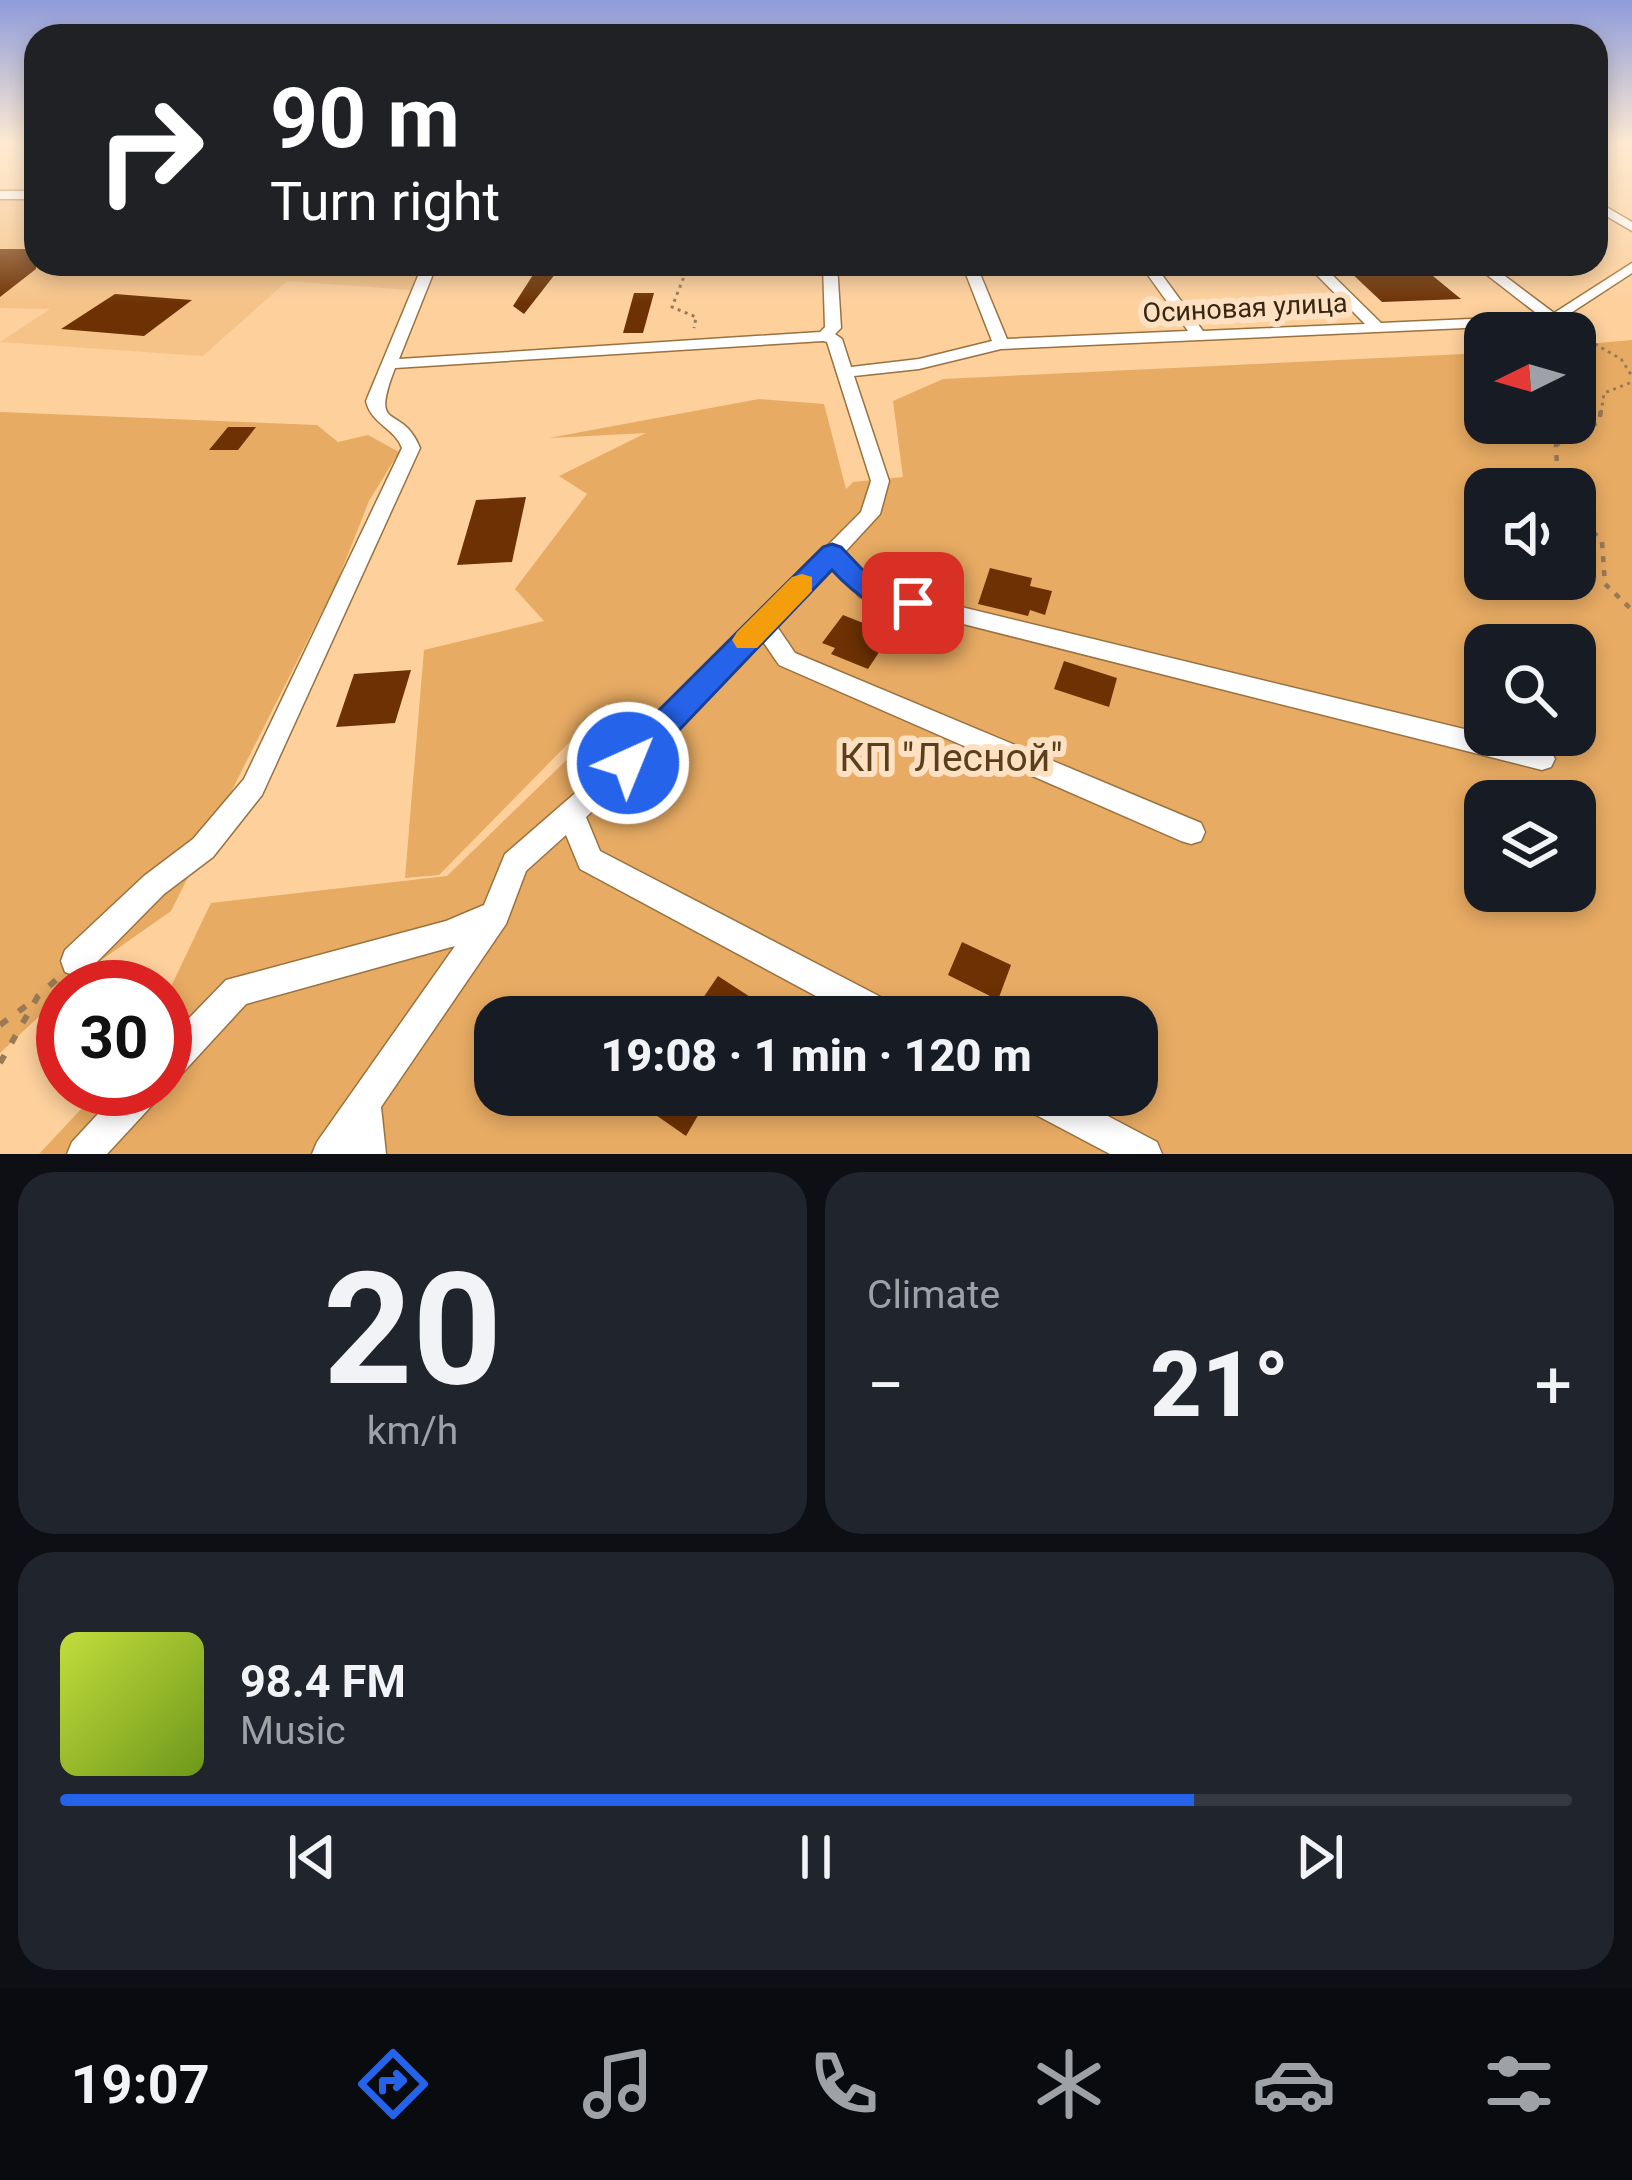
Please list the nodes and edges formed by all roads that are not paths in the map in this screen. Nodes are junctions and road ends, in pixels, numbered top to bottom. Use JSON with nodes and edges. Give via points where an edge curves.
{"nodes":[{"id":1,"x":1632,"y":266,"type":"edge"},
{"id":2,"x":425,"y":276,"type":"edge"},
{"id":3,"x":831,"y":276,"type":"edge"},
{"id":4,"x":974,"y":276,"type":"edge"},
{"id":5,"x":1156,"y":276,"type":"edge"},
{"id":6,"x":1325,"y":276,"type":"edge"},
{"id":7,"x":1496,"y":276,"type":"edge"},
{"id":8,"x":1543,"y":312,"type":"edge"},
{"id":9,"x":1566,"y":312,"type":"edge"},
{"id":10,"x":1464,"y":323,"type":"edge"},
{"id":11,"x":1376,"y":326,"type":"junction"},
{"id":12,"x":1198,"y":334,"type":"junction"},
{"id":13,"x":824,"y":336,"type":"junction"},
{"id":14,"x":1001,"y":344,"type":"junction"},
{"id":15,"x":389,"y":364,"type":"junction"},
{"id":16,"x":846,"y":373,"type":"junction"},
{"id":17,"x":832,"y":553,"type":"junction"},
{"id":18,"x":763,"y":624,"type":"junction"},
{"id":19,"x":1542,"y":759,"type":"dead end"},
{"id":20,"x":571,"y":813,"type":"junction"},
{"id":21,"x":1191,"y":832,"type":"dead end"},
{"id":22,"x":496,"y":914,"type":"junction"},
{"id":23,"x":77,"y":960,"type":"edge"},
{"id":24,"x":846,"y":996,"type":"edge"},
{"id":25,"x":192,"y":1038,"type":"edge"},
{"id":26,"x":364,"y":1103,"type":"junction"},
{"id":27,"x":119,"y":1116,"type":"edge"},
{"id":28,"x":1073,"y":1116,"type":"edge"},
{"id":29,"x":84,"y":1154,"type":"edge"},
{"id":30,"x":329,"y":1154,"type":"edge"},
{"id":31,"x":369,"y":1154,"type":"edge"},
{"id":32,"x":1144,"y":1154,"type":"edge"}],
"edges":[{"from":1,"to":9,"type":"street"},
{"from":2,"to":15,"type":"street"},
{"from":3,"to":13,"type":"street","via":[[833,328]]},
{"from":4,"to":14,"type":"street"},
{"from":5,"to":12,"type":"street"},
{"from":6,"to":11,"type":"street"},
{"from":7,"to":8,"type":"street"},
{"from":10,"to":11,"type":"street","name":"Осиновая улица"},
{"from":11,"to":12,"type":"street","name":"Осиновая улица"},
{"from":12,"to":14,"type":"street","name":"Осиновая улица"},
{"from":13,"to":15,"type":"street"},
{"from":13,"to":16,"type":"street","via":[[834,339]]},
{"from":14,"to":16,"type":"street","name":"Осиновая улица"},
{"from":15,"to":23,"type":"street","via":[[374,410],[411,448],[254,787],[203,848]]},
{"from":16,"to":17,"type":"street","via":[[880,481],[870,514]]},
{"from":17,"to":18,"type":"street"},
{"from":17,"to":19,"type":"street","via":[[868,592]]},
{"from":18,"to":20,"type":"street"},
{"from":18,"to":21,"type":"street","via":[[787,659]]},
{"from":20,"to":22,"type":"street","via":[[515,863]]},
{"from":20,"to":24,"type":"street","via":[[590,860]]},
{"from":22,"to":25,"type":"street","via":[[447,935],[238,991]]},
{"from":22,"to":26,"type":"street"},
{"from":26,"to":30,"type":"street"},
{"from":26,"to":31,"type":"street"},
{"from":27,"to":29,"type":"street"},
{"from":28,"to":32,"type":"street"}]}
